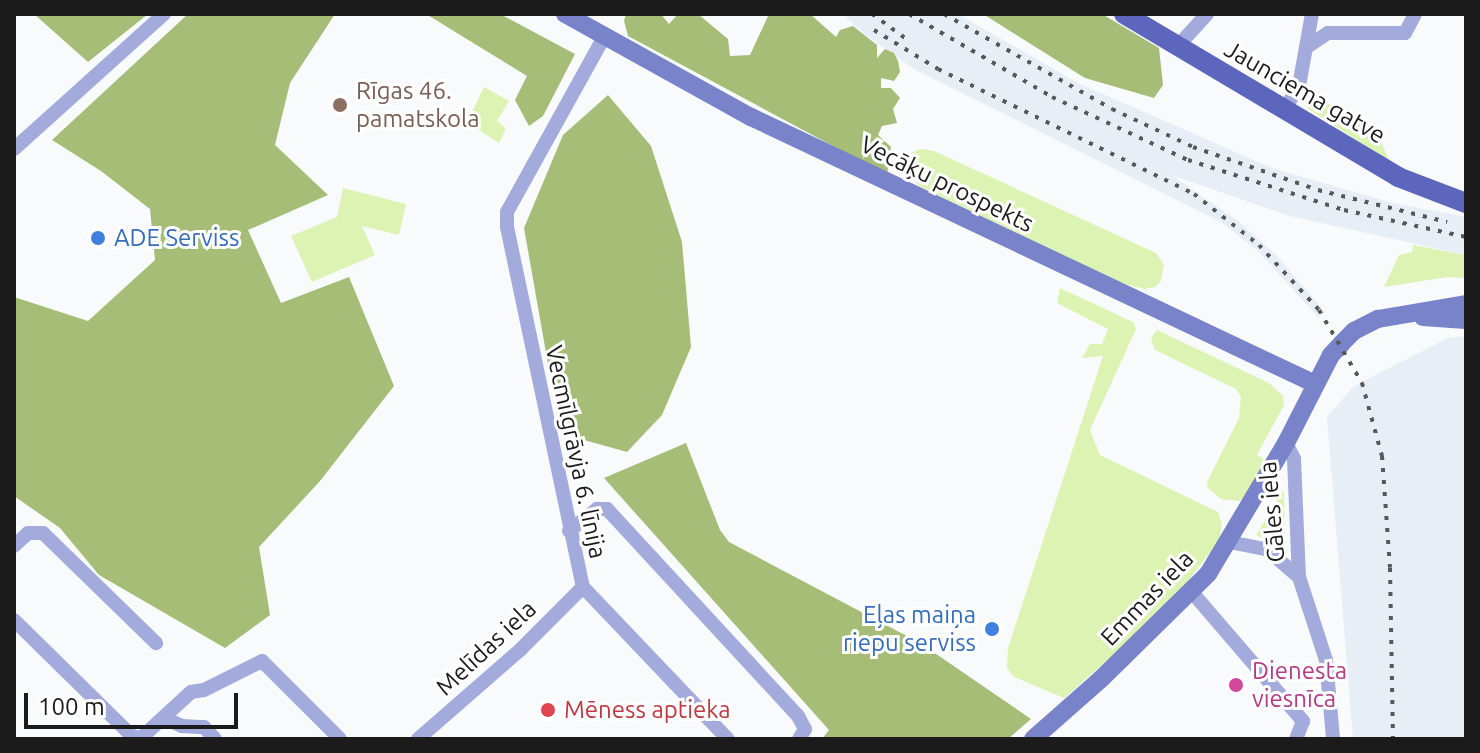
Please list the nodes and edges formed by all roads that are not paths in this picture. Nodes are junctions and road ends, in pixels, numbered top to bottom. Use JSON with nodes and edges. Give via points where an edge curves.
{"nodes":[{"id":1,"x":164,"y":14,"type":"edge"},
{"id":2,"x":565,"y":14,"type":"edge"},
{"id":3,"x":1124,"y":14,"type":"edge"},
{"id":4,"x":1207,"y":14,"type":"edge"},
{"id":5,"x":1312,"y":14,"type":"edge"},
{"id":6,"x":1415,"y":14,"type":"edge"},
{"id":7,"x":604,"y":37,"type":"junction"},
{"id":8,"x":1177,"y":47,"type":"junction"},
{"id":9,"x":1307,"y":47,"type":"junction"},
{"id":10,"x":1283,"y":111,"type":"junction"},
{"id":11,"x":14,"y":149,"type":"edge"},
{"id":12,"x":1466,"y":203,"type":"edge"},
{"id":13,"x":1466,"y":304,"type":"edge"},
{"id":14,"x":1404,"y":316,"type":"junction"},
{"id":15,"x":1466,"y":320,"type":"edge"},
{"id":16,"x":1315,"y":384,"type":"junction"},
{"id":17,"x":1286,"y":443,"type":"junction"},
{"id":18,"x":569,"y":531,"type":"junction"},
{"id":19,"x":1229,"y":542,"type":"junction"},
{"id":20,"x":14,"y":546,"type":"edge"},
{"id":21,"x":1299,"y":577,"type":"junction"},
{"id":22,"x":583,"y":587,"type":"junction"},
{"id":23,"x":1191,"y":591,"type":"junction"},
{"id":24,"x":14,"y":620,"type":"edge"},
{"id":25,"x":156,"y":643,"type":"dead end"},
{"id":26,"x":164,"y":718,"type":"junction"},
{"id":27,"x":215,"y":739,"type":"edge"},
{"id":28,"x":340,"y":739,"type":"edge"},
{"id":29,"x":418,"y":739,"type":"edge"},
{"id":30,"x":728,"y":739,"type":"edge"},
{"id":31,"x":799,"y":739,"type":"edge"},
{"id":32,"x":1033,"y":739,"type":"edge"},
{"id":33,"x":1296,"y":739,"type":"edge"},
{"id":34,"x":1333,"y":739,"type":"edge"}],
"edges":[{"from":1,"to":11,"type":"street"},
{"from":2,"to":7,"type":"main road","name":"Vecāķu prospekts"},
{"from":3,"to":8,"type":"main road","name":"Jaunciema gatve"},
{"from":4,"to":8,"type":"street"},
{"from":5,"to":9,"type":"street"},
{"from":6,"to":9,"type":"street","via":[[1405,33],[1328,33]]},
{"from":7,"to":16,"type":"main road","name":"Vecāķu prospekts","via":[[751,117]]},
{"from":7,"to":18,"type":"street","name":"Vecmīlgrāvja 6. līnija","via":[[507,212]]},
{"from":8,"to":10,"type":"main road","name":"Jaunciema gatve"},
{"from":9,"to":10,"type":"street","via":[[1299,86]]},
{"from":10,"to":12,"type":"main road","name":"Jaunciema gatve","via":[[1398,177]]},
{"from":13,"to":14,"type":"main road"},
{"from":14,"to":15,"type":"main road"},
{"from":14,"to":16,"type":"main road","name":"Emmas iela","via":[[1378,319],[1354,331],[1331,355]]},
{"from":16,"to":17,"type":"main road","name":"Emmas iela"},
{"from":17,"to":19,"type":"main road","name":"Emmas iela"},
{"from":17,"to":21,"type":"street","name":"Gāles iela","via":[[1294,459]]},
{"from":18,"to":22,"type":"street","name":"Vecmīlgrāvja 6. līnija"},
{"from":18,"to":31,"type":"street","via":[[597,509],[607,509],[798,716],[805,729]]},
{"from":19,"to":21,"type":"street","name":"Gāles iela","via":[[1266,549]]},
{"from":19,"to":23,"type":"main road","name":"Emmas iela"},
{"from":20,"to":25,"type":"street","via":[[28,533],[43,533]]},
{"from":21,"to":34,"type":"street","name":"Gāles iela","via":[[1326,660]]},
{"from":22,"to":29,"type":"street","name":"Melīdas iela"},
{"from":22,"to":30,"type":"street","name":"Vecmīlgrāvja 6. līnija"},
{"from":23,"to":32,"type":"main road","name":"Emmas iela"},
{"from":23,"to":33,"type":"street","via":[[1303,721]]},
{"from":24,"to":26,"type":"street","via":[[132,736],[141,738]]},
{"from":26,"to":27,"type":"street","via":[[204,727]]},
{"from":26,"to":28,"type":"street","via":[[191,692],[262,661]]}]}
